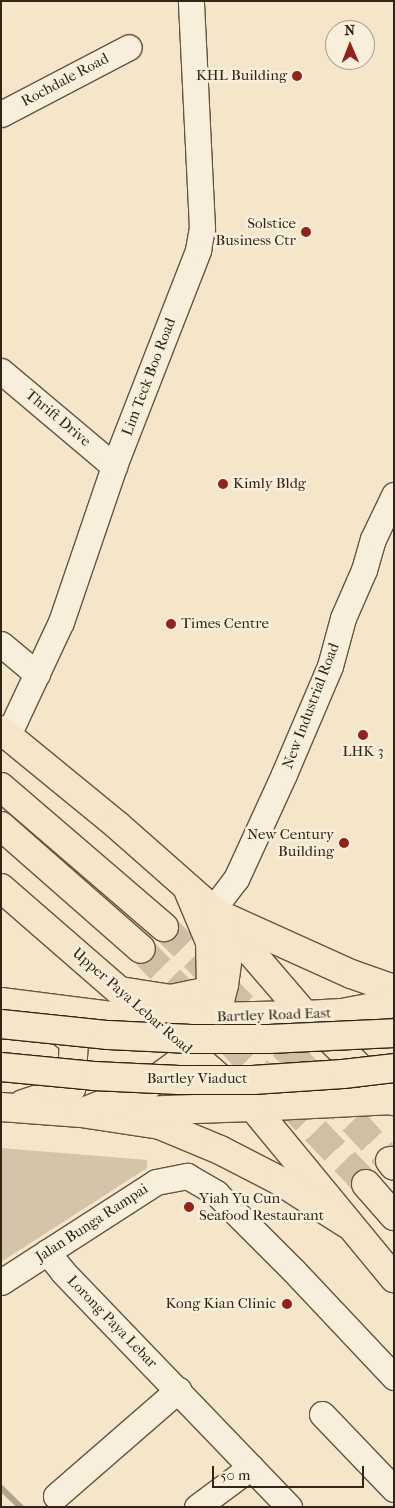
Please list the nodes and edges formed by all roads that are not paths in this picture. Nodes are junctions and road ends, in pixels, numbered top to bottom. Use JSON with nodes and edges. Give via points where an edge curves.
{"nodes":[{"id":1,"x":191,"y":1,"type":"edge"},
{"id":2,"x":129,"y":46,"type":"dead end"},
{"id":3,"x":1,"y":114,"type":"edge"},
{"id":4,"x":1,"y":371,"type":"edge"},
{"id":5,"x":114,"y":466,"type":"junction"},
{"id":6,"x":394,"y":495,"type":"edge"},
{"id":7,"x":1,"y":644,"type":"edge"},
{"id":8,"x":37,"y":674,"type":"junction"},
{"id":9,"x":4,"y":732,"type":"edge"},
{"id":10,"x":1,"y":787,"type":"edge"},
{"id":11,"x":1,"y":826,"type":"edge"},
{"id":12,"x":185,"y":883,"type":"junction"},
{"id":13,"x":1,"y":888,"type":"edge"},
{"id":14,"x":216,"y":912,"type":"junction"},
{"id":15,"x":164,"y":928,"type":"tunnel mouth"},
{"id":16,"x":141,"y":949,"type":"tunnel mouth"},
{"id":17,"x":394,"y":989,"type":"edge"},
{"id":18,"x":120,"y":991,"type":"junction"},
{"id":19,"x":1,"y":1002,"type":"edge"},
{"id":20,"x":394,"y":1003,"type":"edge"},
{"id":21,"x":30,"y":1007,"type":"junction"},
{"id":22,"x":305,"y":1015,"type":"junction"},
{"id":23,"x":216,"y":1017,"type":"junction"},
{"id":24,"x":152,"y":1018,"type":"junction"},
{"id":25,"x":1,"y":1024,"type":"edge"},
{"id":26,"x":394,"y":1033,"type":"edge"},
{"id":27,"x":192,"y":1053,"type":"junction"},
{"id":28,"x":1,"y":1067,"type":"edge"},
{"id":29,"x":394,"y":1068,"type":"edge"},
{"id":30,"x":393,"y":1100,"type":"edge"},
{"id":31,"x":6,"y":1107,"type":"edge"},
{"id":32,"x":253,"y":1107,"type":"junction"},
{"id":33,"x":81,"y":1113,"type":"junction"},
{"id":34,"x":366,"y":1184,"type":"tunnel mouth"},
{"id":35,"x":394,"y":1216,"type":"edge"},
{"id":36,"x":347,"y":1224,"type":"junction"},
{"id":37,"x":47,"y":1252,"type":"junction"},
{"id":38,"x":394,"y":1278,"type":"edge"},
{"id":39,"x":1,"y":1282,"type":"edge"},
{"id":40,"x":394,"y":1377,"type":"edge"},
{"id":41,"x":178,"y":1390,"type":"junction"},
{"id":42,"x":322,"y":1414,"type":"dead end"},
{"id":43,"x":251,"y":1467,"type":"junction"},
{"id":44,"x":394,"y":1489,"type":"edge"},
{"id":45,"x":56,"y":1496,"type":"dead end"},
{"id":46,"x":197,"y":1507,"type":"edge"},
{"id":47,"x":289,"y":1507,"type":"edge"}],
"edges":[{"from":1,"to":5,"type":"street","name":"Lim Teck Boo Road","via":[[202,228]]},
{"from":2,"to":3,"type":"street","name":"Rochdale Road"},
{"from":4,"to":5,"type":"street","name":"Thrift Drive"},
{"from":5,"to":8,"type":"street","name":"Lim Teck Boo Road","via":[[61,622]]},
{"from":6,"to":14,"type":"street","name":"New Industrial Road","via":[[373,539],[364,570],[343,618],[330,666],[284,774],[236,879]]},
{"from":7,"to":8,"type":"street"},
{"from":8,"to":9,"type":"street","name":"Lim Teck Boo Road"},
{"from":9,"to":12,"type":"main road"},
{"from":10,"to":15,"type":"main road"},
{"from":11,"to":16,"type":"main road"},
{"from":12,"to":14,"type":"main road"},
{"from":12,"to":18,"type":"main road","via":[[210,942],[212,985],[204,992],[171,999]]},
{"from":13,"to":18,"type":"main road","name":"Upper Paya Lebar Road"},
{"from":14,"to":17,"type":"main road","via":[[351,974]]},
{"from":14,"to":22,"type":"main road"},
{"from":14,"to":23,"type":"main road","via":[[228,957]]},
{"from":18,"to":24,"type":"main road","name":"Upper Paya Lebar Road"},
{"from":19,"to":21,"type":"main road","name":"Bartley Road East"},
{"from":20,"to":22,"type":"main road","name":"Bartley Road East","via":[[342,1013]]},
{"from":21,"to":24,"type":"main road","name":"Bartley Road East"},
{"from":21,"to":31,"type":"main road","via":[[74,1042],[71,1088]]},
{"from":22,"to":23,"type":"main road","name":"Bartley Road East"},
{"from":22,"to":30,"type":"main road"},
{"from":23,"to":24,"type":"main road","name":"Bartley Road East"},
{"from":23,"to":27,"type":"main road"},
{"from":24,"to":27,"type":"main road","name":"Upper Paya Lebar Road"},
{"from":25,"to":26,"type":"main road","bridge":true,"via":[[108,1035],[191,1039]]},
{"from":27,"to":32,"type":"main road","name":"Upper Paya Lebar Road"},
{"from":27,"to":33,"type":"main road","via":[[144,1088]]},
{"from":28,"to":29,"type":"main road","name":"Bartley Viaduct","bridge":true,"via":[[179,1080],[253,1080]]},
{"from":30,"to":32,"type":"main road"},
{"from":31,"to":33,"type":"main road"},
{"from":32,"to":33,"type":"main road"},
{"from":32,"to":36,"type":"main road","name":"Upper Paya Lebar Road"},
{"from":33,"to":36,"type":"main road","via":[[160,1125],[220,1150],[278,1180]]},
{"from":34,"to":35,"type":"main road"},
{"from":36,"to":38,"type":"main road","name":"Upper Paya Lebar Road"},
{"from":37,"to":39,"type":"street","name":"Jalan Bunga Rampai"},
{"from":37,"to":40,"type":"street","name":"Jalan Bunga Rampai","via":[[156,1182],[187,1176],[216,1193]]},
{"from":37,"to":41,"type":"street","name":"Lorong Paya Lebar"},
{"from":41,"to":43,"type":"street","name":"Lorong Paya Lebar"},
{"from":41,"to":45,"type":"street"},
{"from":42,"to":44,"type":"street"},
{"from":43,"to":46,"type":"street"},
{"from":43,"to":47,"type":"street","name":"Lorong Paya Lebar"}]}
